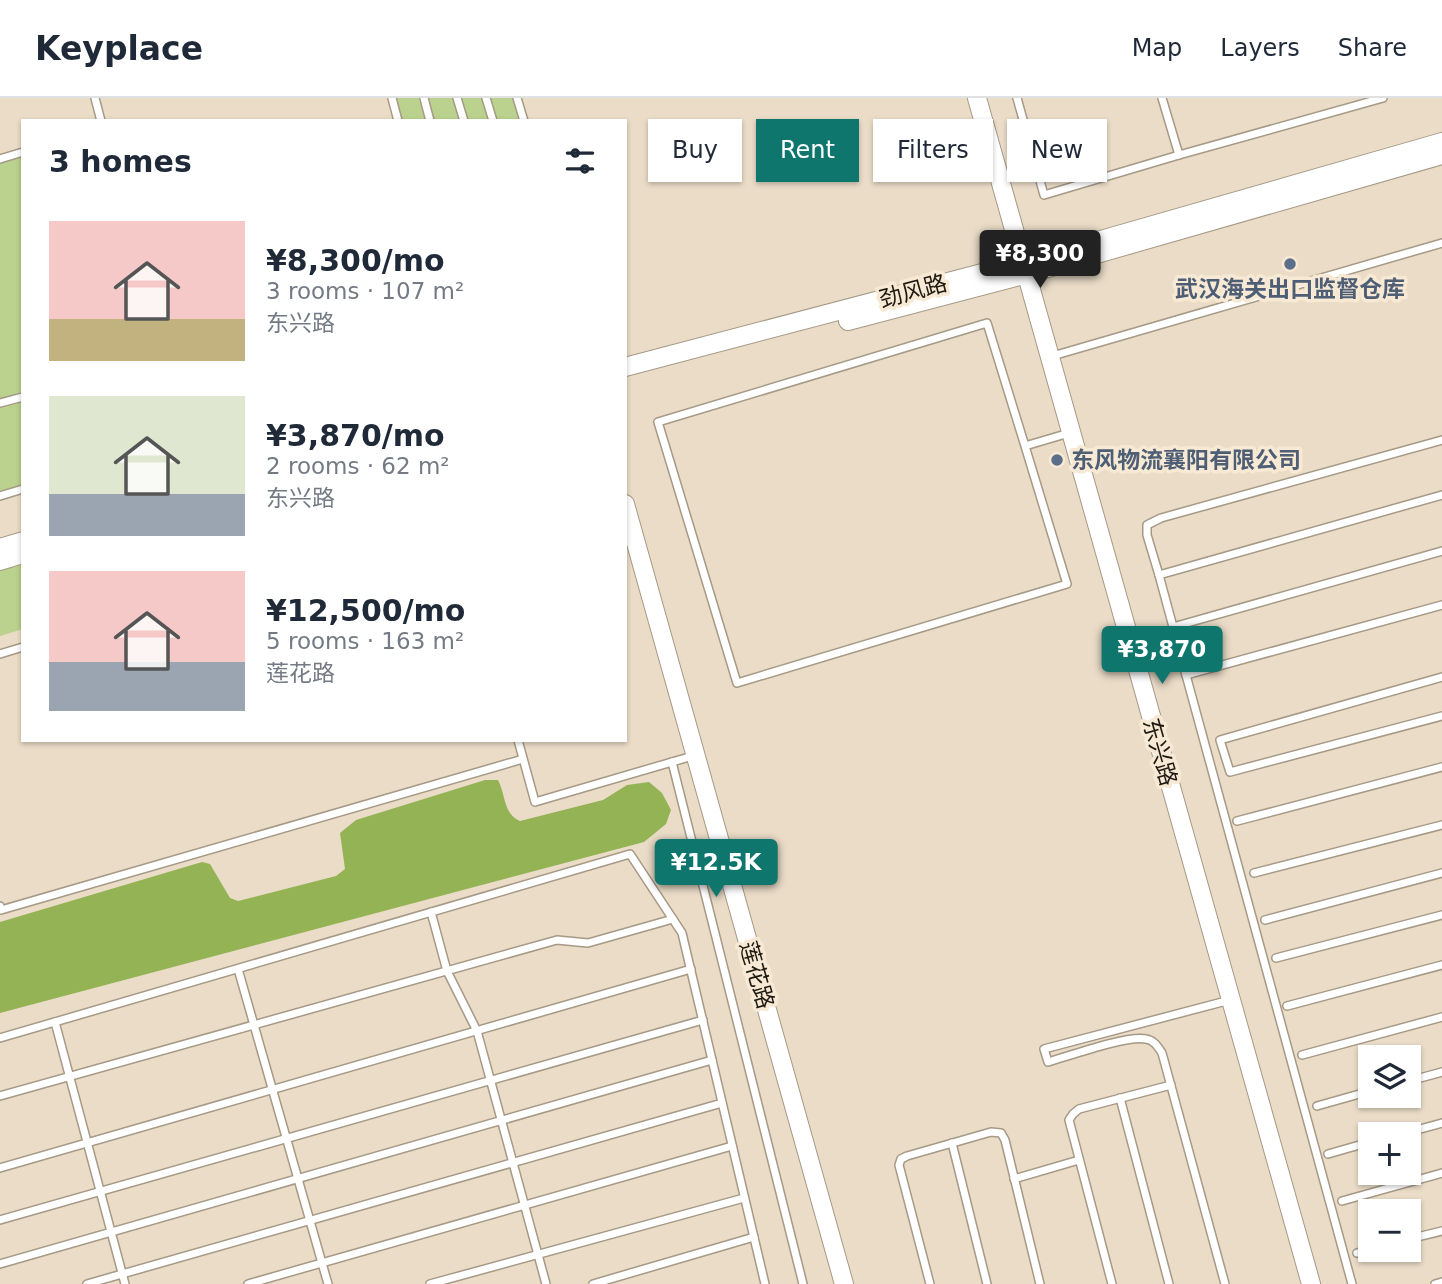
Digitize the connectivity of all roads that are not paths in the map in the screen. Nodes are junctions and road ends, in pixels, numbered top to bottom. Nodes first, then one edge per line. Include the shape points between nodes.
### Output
1 (95, 98) edge
2 (392, 98) edge
3 (457, 98) edge
4 (486, 98) edge
5 (517, 98) edge
6 (977, 98) edge
7 (1017, 98) edge
8 (1162, 98) edge
9 (1383, 98) edge
10 (425, 99) edge
11 (100, 119) edge
12 (397, 119) edge
13 (430, 119) edge
14 (463, 119) edge
15 (492, 119) edge
16 (523, 119) edge
17 (1442, 142) edge
18 (21, 153) edge
19 (1179, 155) junction
20 (1442, 155) edge
21 (0, 159) edge
22 (1442, 243) edge
23 (1025, 268) junction
24 (1049, 357) junction
25 (627, 367) edge
26 (627, 379) edge
27 (21, 398) edge
28 (0, 403) edge
29 (1070, 432) junction
30 (1442, 440) edge
31 (1025, 446) junction
32 (21, 490) edge
33 (1442, 495) edge
34 (0, 496) edge
35 (627, 511) edge
36 (21, 542) edge
37 (0, 548) edge
38 (1442, 551) edge
39 (21, 555) edge
40 (0, 561) edge
41 (1159, 575) junction
42 (1442, 605) edge
43 (1173, 627) junction
44 (21, 648) edge
45 (0, 654) edge
46 (1186, 675) junction
47 (1442, 677) edge
48 (1442, 716) edge
49 (519, 742) edge
50 (696, 755) junction
51 (523, 759) junction
52 (672, 762) junction
53 (1442, 767) edge
54 (1237, 821) dead end
55 (1442, 825) edge
56 (1254, 873) dead end
57 (1442, 873) edge
58 (0, 909) edge
59 (431, 912) junction
60 (1442, 915) edge
61 (673, 919) junction
62 (1265, 920) dead end
63 (1276, 958) dead end
64 (1442, 965) edge
65 (237, 969) junction
66 (691, 970) junction
67 (447, 971) junction
68 (1231, 1000) junction
69 (1287, 1006) dead end
70 (1442, 1017) edge
71 (703, 1020) junction
72 (55, 1022) junction
73 (254, 1025) junction
74 (477, 1031) junction
75 (0, 1038) edge
76 (1302, 1055) dead end
77 (712, 1060) junction
78 (1442, 1072) edge
79 (70, 1077) junction
80 (1421, 1078) edge
81 (490, 1080) junction
82 (1171, 1085) junction
83 (272, 1090) junction
84 (1358, 1094) edge
85 (0, 1096) edge
86 (1120, 1098) junction
87 (722, 1103) junction
88 (1317, 1106) dead end
89 (501, 1121) junction
90 (1442, 1123) edge
91 (1421, 1129) edge
92 (286, 1139) junction
93 (88, 1143) junction
94 (952, 1143) junction
95 (1358, 1145) edge
96 (732, 1146) junction
97 (1328, 1154) dead end
98 (1079, 1160) junction
99 (513, 1163) junction
100 (0, 1168) edge
101 (1442, 1173) edge
102 (297, 1179) junction
103 (1014, 1179) junction
104 (100, 1191) junction
105 (744, 1198) junction
106 (1342, 1201) dead end
107 (524, 1206) junction
108 (0, 1220) edge
109 (309, 1221) junction
110 (1442, 1231) edge
111 (111, 1232) junction
112 (1421, 1236) edge
113 (754, 1237) junction
114 (538, 1254) junction
115 (322, 1263) junction
116 (0, 1264) edge
117 (123, 1274) junction
118 (1442, 1282) edge
119 (87, 1284) edge
120 (125, 1284) edge
121 (248, 1284) edge
122 (328, 1284) edge
123 (430, 1284) edge
124 (546, 1284) edge
125 (593, 1284) edge
126 (764, 1284) edge
127 (803, 1284) edge
128 (844, 1284) edge
129 (930, 1284) edge
130 (987, 1284) edge
131 (1040, 1284) edge
132 (1112, 1284) edge
133 (1169, 1284) edge
134 (1225, 1284) edge
135 (1311, 1284) edge
136 (1352, 1284) edge
137 (1435, 1284) edge

1 - 11 lane
2 - 12 lane
3 - 14 lane
4 - 15 lane
5 - 16 lane
6 - 23 street, 东兴路
7 - 19 lane via 1044,195
8 - 19 lane
9 - 19 lane
10 - 13 lane
17 - 23 street, 劲风路
18 - 21 lane
20 - 23 street, 劲风路
22 - 24 lane
23 - 24 street, 东兴路
23 - 25 street, 劲风路
23 - 26 street, 劲风路
24 - 29 street, 东兴路
27 - 28 lane
29 - 31 lane
29 - 68 street, 东兴路
30 - 41 lane via 1147,525
31 - 31 lane via 988,323 658,422 737,683 1067,584
32 - 34 lane
33 - 41 lane
35 - 50 street, 莲花路
36 - 37 street
38 - 43 lane
39 - 40 street
41 - 43 lane
42 - 46 lane
43 - 46 lane
44 - 45 lane
46 - 136 lane
47 - 48 lane via 1220,740 1230,772
49 - 51 lane
50 - 52 lane
50 - 128 street, 莲花路
51 - 52 lane via 536,802
51 - 58 lane
52 - 127 lane
53 - 54 lane
55 - 56 lane
57 - 62 lane
59 - 61 lane via 630,854
59 - 65 lane
59 - 67 lane
60 - 63 lane
61 - 66 lane via 682,933
61 - 67 lane via 588,943 557,940
64 - 69 lane
65 - 72 lane
65 - 73 lane
66 - 71 lane
66 - 74 lane
67 - 73 lane
67 - 74 lane
68 - 82 lane via 1044,1049 1048,1062 1145,1038 1162,1053
68 - 135 street, 东兴路
70 - 76 lane
71 - 77 lane
71 - 81 lane
72 - 75 lane
72 - 79 lane
73 - 79 lane
73 - 83 lane
74 - 81 lane
74 - 83 lane
77 - 87 lane
77 - 89 lane
78 - 80 lane
79 - 85 lane
79 - 93 lane
81 - 89 lane
81 - 92 lane
82 - 86 lane
82 - 134 lane
83 - 92 lane
83 - 93 lane
84 - 88 lane
86 - 98 lane via 1079,1109 1069,1120
86 - 133 lane
87 - 96 lane
87 - 99 lane
89 - 99 lane
89 - 102 lane
90 - 91 lane
92 - 102 lane
92 - 104 lane
93 - 100 lane
93 - 104 lane
94 - 103 lane via 1001,1133
94 - 129 lane via 906,1156 899,1165
94 - 130 lane
95 - 97 lane
96 - 105 lane
96 - 107 lane
98 - 103 lane
98 - 132 lane
99 - 107 lane
99 - 109 lane
101 - 106 lane
102 - 109 lane
102 - 111 lane
103 - 131 lane
104 - 108 lane
104 - 111 lane
105 - 113 lane
105 - 114 lane
107 - 114 lane
107 - 115 lane
109 - 115 lane
109 - 117 lane
110 - 112 lane
111 - 116 lane
111 - 117 lane
113 - 125 lane
113 - 126 lane
114 - 123 lane
114 - 124 lane
115 - 121 lane
115 - 122 lane
117 - 119 lane
117 - 120 lane
118 - 137 lane

